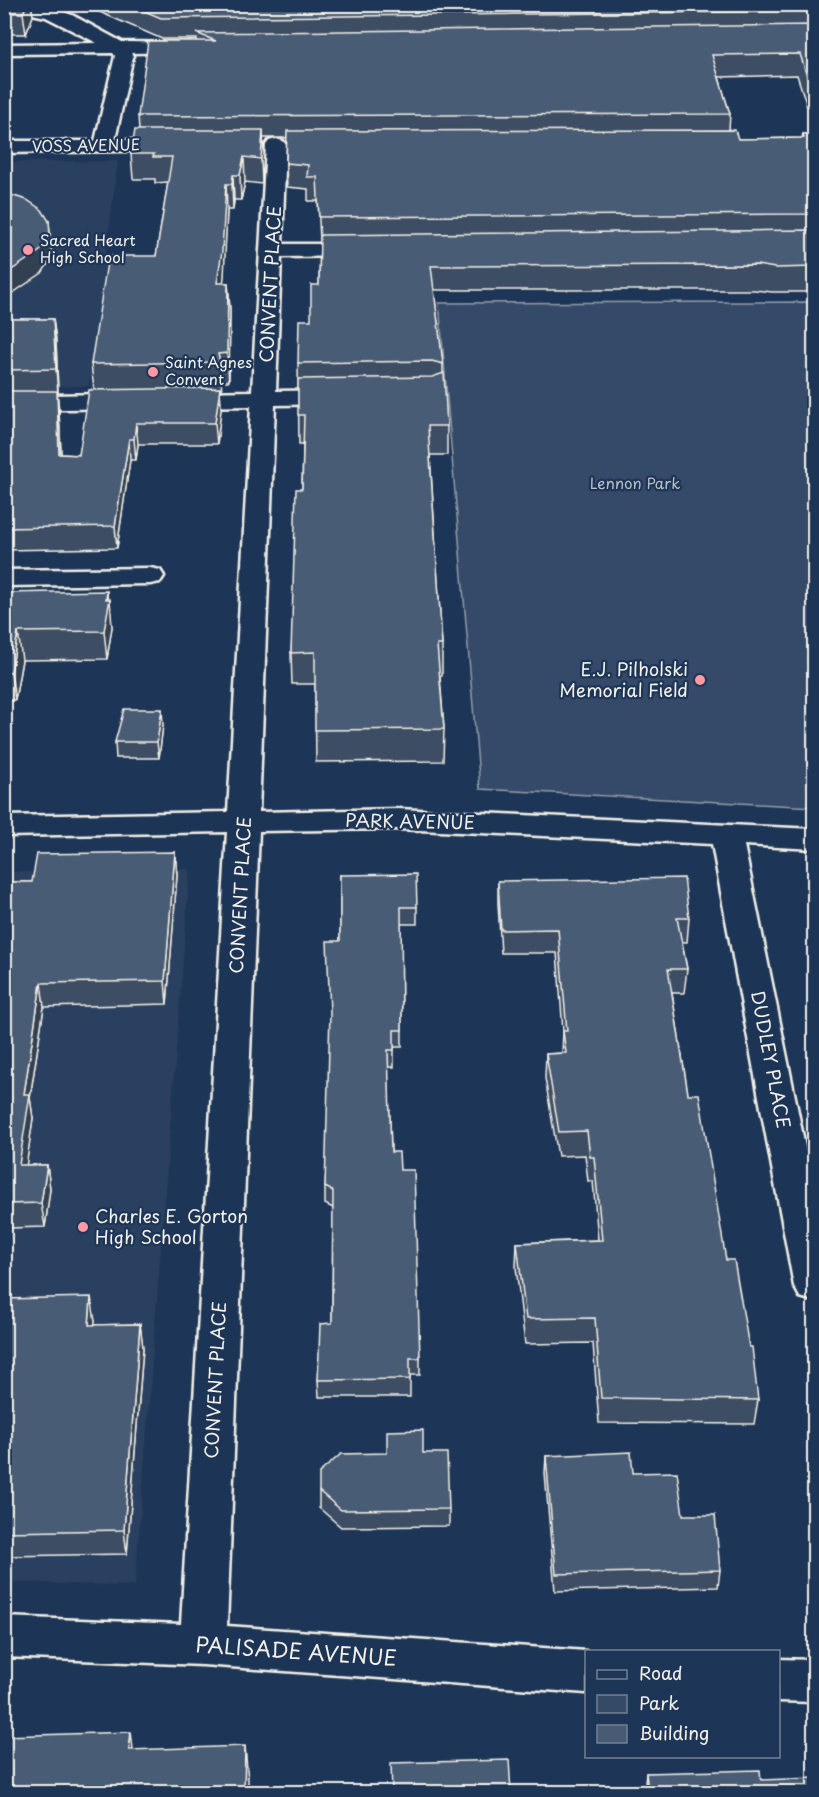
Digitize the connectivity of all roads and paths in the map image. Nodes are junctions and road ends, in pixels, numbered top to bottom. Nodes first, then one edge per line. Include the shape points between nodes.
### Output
1 (9, 4) edge
2 (215, 47) edge
3 (119, 48) junction
4 (4, 49) edge
5 (276, 145) edge
6 (104, 146) junction
7 (196, 146) edge
8 (4, 147) edge
9 (273, 250) junction
10 (390, 250) edge
11 (360, 397) edge
12 (265, 399) junction
13 (4, 403) edge
14 (150, 576) dead end
15 (4, 578) edge
16 (244, 821) junction
17 (4, 826) edge
18 (726, 834) junction
19 (814, 838) edge
20 (814, 1286) edge
21 (4, 1637) edge
22 (203, 1645) junction
23 (585, 1672) edge
24 (780, 1680) edge
25 (814, 1681) edge

1 - 3 street via 33,6 51,13
2 - 3 street
3 - 4 street
3 - 6 street via 124,56
5 - 9 street, CONVENT PLACE
6 - 7 street, VOSS AVENUE
6 - 8 street, VOSS AVENUE
9 - 10 street
9 - 12 street, CONVENT PLACE
11 - 12 street
12 - 13 street
12 - 16 street, CONVENT PLACE
14 - 15 street
16 - 17 street, PARK AVENUE
16 - 18 street, PARK AVENUE via 398,819
16 - 22 street, CONVENT PLACE
18 - 19 street, PARK AVENUE
18 - 20 street, DUDLEY PLACE
21 - 22 street, PALISADE AVENUE
22 - 23 street, PALISADE AVENUE
24 - 25 street

